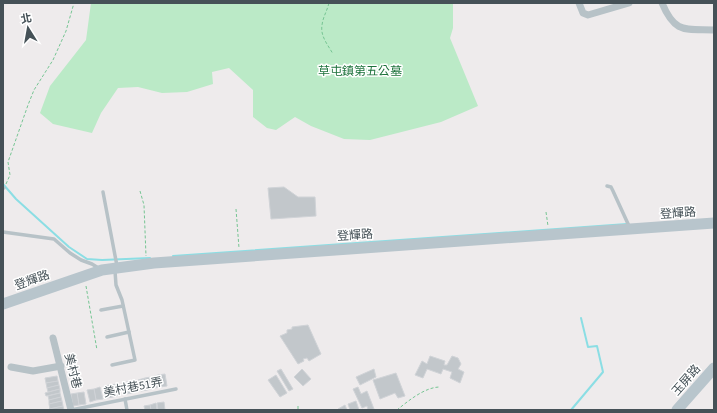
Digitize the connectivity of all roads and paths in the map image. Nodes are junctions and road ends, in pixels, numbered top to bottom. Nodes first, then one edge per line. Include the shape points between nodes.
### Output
1 (74, 3) edge
2 (328, 3) edge
3 (579, 3) edge
4 (662, 3) edge
5 (624, 4) edge
6 (714, 30) edge
7 (333, 54) dead end
8 (607, 186) dead end
9 (3, 188) edge
10 (140, 191) dead end
11 (103, 192) dead end
12 (236, 209) dead end
13 (546, 212) dead end
14 (714, 224) edge
15 (630, 229) junction
16 (3, 232) edge
17 (549, 235) junction
18 (240, 257) junction
19 (147, 264) junction
20 (116, 268) junction
21 (102, 270) junction
22 (82, 276) junction
23 (3, 304) edge
24 (123, 306) junction
25 (102, 310) dead end
26 (129, 332) junction
27 (107, 337) dead end
28 (53, 338) dead end
29 (97, 350) dead end
30 (112, 365) dead end
31 (61, 366) junction
32 (10, 367) dead end
33 (714, 368) edge
34 (440, 387) dead end
35 (176, 389) dead end
36 (125, 399) junction
37 (298, 406) dead end
38 (71, 410) edge
39 (127, 410) edge
40 (298, 410) edge
41 (397, 410) edge
42 (677, 410) edge

1 - 9 path via 66,31 53,60 34,90 28,105 8,162 10,175
2 - 7 path via 322,35
3 - 5 street via 583,13 588,15
4 - 6 street via 675,25 683,29
8 - 15 lane via 614,191
10 - 19 path via 144,205
11 - 20 lane
12 - 18 path
13 - 17 path
14 - 15 street, 登輝路
15 - 17 street, 登輝路
16 - 21 lane via 54,240 70,254
17 - 18 street, 登輝路
18 - 19 street, 登輝路
19 - 20 street, 登輝路
20 - 21 street, 登輝路
20 - 24 lane via 116,285
21 - 22 street, 登輝路
22 - 23 street, 登輝路
22 - 29 path
24 - 25 lane
24 - 26 lane
26 - 27 lane
26 - 30 lane via 135,360
28 - 31 street, 美村巷
31 - 32 street via 33,371
31 - 38 street, 美村巷
33 - 42 street, 玉屏路
34 - 41 path via 432,387
35 - 36 lane, 美村巷51弄
36 - 38 lane, 美村巷51弄
36 - 39 lane
37 - 40 path

